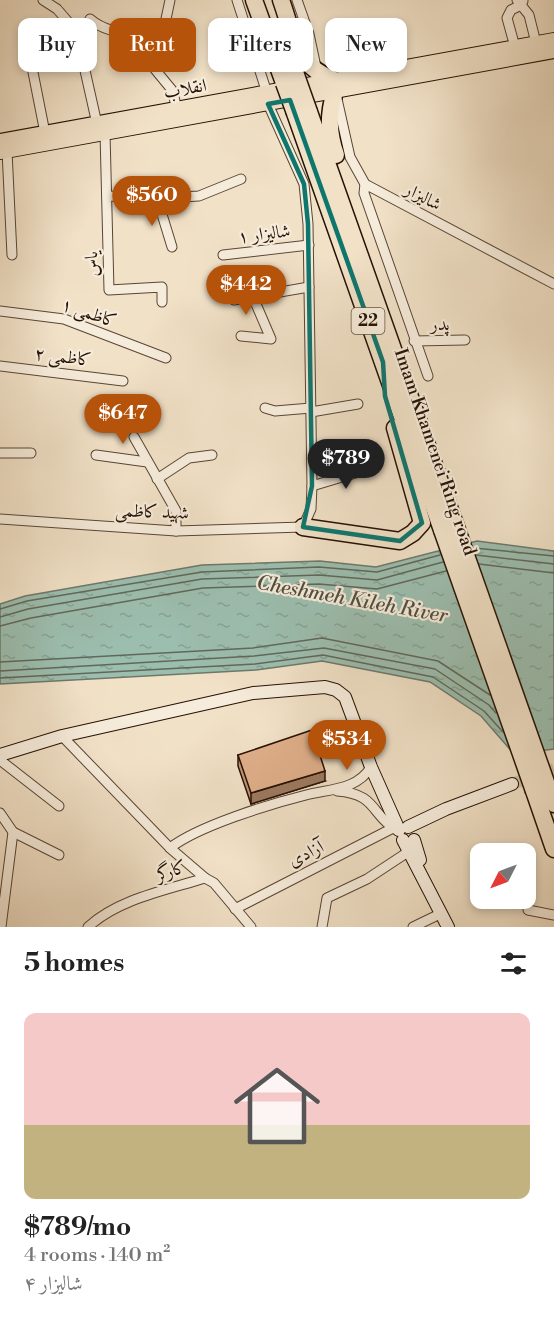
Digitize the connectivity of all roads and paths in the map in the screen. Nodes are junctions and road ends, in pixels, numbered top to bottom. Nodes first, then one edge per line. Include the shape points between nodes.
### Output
1 (43, 0) edge
2 (170, 0) edge
3 (237, 0) edge
4 (254, 0) edge
5 (270, 0) edge
6 (281, 0) edge
7 (297, 0) edge
8 (521, 2) edge
9 (166, 18) edge
10 (554, 40) edge
11 (536, 43) junction
12 (515, 47) junction
13 (554, 51) edge
14 (33, 72) edge
15 (157, 72) edge
16 (317, 74) junction
17 (291, 80) junction
18 (334, 86) junction
19 (268, 98) junction
20 (177, 109) junction
21 (302, 112) junction
22 (101, 128) junction
23 (45, 133) junction
24 (2, 148) edge
25 (241, 178) dead end
26 (365, 184) junction
27 (107, 195) junction
28 (157, 198) junction
29 (309, 245) junction
30 (172, 247) dead end
31 (12, 255) dead end
32 (223, 255) dead end
33 (554, 284) edge
34 (309, 287) junction
35 (253, 297) junction
36 (234, 300) dead end
37 (162, 302) dead end
38 (0, 311) edge
39 (241, 336) dead end
40 (465, 340) dead end
41 (414, 341) junction
42 (166, 358) dead end
43 (383, 362) junction
44 (0, 366) edge
45 (428, 376) dead end
46 (123, 381) dead end
47 (358, 404) dead end
48 (265, 408) dead end
49 (311, 410) junction
50 (419, 423) junction
51 (134, 437) dead end
52 (0, 453) edge
53 (31, 453) dead end
54 (96, 455) dead end
55 (212, 455) dead end
56 (147, 462) junction
57 (372, 468) dead end
58 (157, 479) junction
59 (312, 486) junction
60 (0, 519) edge
61 (303, 527) junction
62 (449, 528) junction
63 (176, 531) junction
64 (62, 736) junction
65 (362, 740) junction
66 (0, 755) edge
67 (0, 760) edge
68 (371, 767) junction
69 (512, 784) tunnel mouth
70 (541, 788) junction
71 (335, 790) junction
72 (554, 804) edge
73 (59, 806) dead end
74 (0, 813) edge
75 (14, 832) junction
76 (405, 834) junction
77 (170, 848) junction
78 (554, 849) edge
79 (59, 855) dead end
80 (205, 878) junction
81 (235, 909) junction
82 (528, 910) dead end
83 (442, 913) junction
84 (554, 915) edge
85 (2, 927) edge
86 (88, 927) edge
87 (251, 927) edge
88 (322, 927) edge
89 (412, 927) edge
90 (448, 927) edge

1 - 22 street, یاس via 57,9 83,39 84,66
2 - 9 street
3 - 19 street
4 - 17 highway, Imam Khamenei Ring road / 22
5 - 17 highway, Imam Khamenei Ring road / 22
6 - 16 highway via 298,47
7 - 16 street
8 - 11 street via 529,15
8 - 12 street via 507,18
10 - 11 main road, انقلاب
11 - 12 main road, انقلاب
12 - 18 main road, انقلاب
13 - 18 main road, انقلاب
14 - 23 street
15 - 20 street via 172,90
16 - 18 highway
17 - 21 highway, Imam Khamenei Ring road / 22, bridge
18 - 19 main road, انقلاب
18 - 26 street via 350,157
18 - 50 highway via 328,115 329,136 388,308
19 - 20 main road, انقلاب
19 - 22 main road, انقلاب
19 - 29 street via 304,184
20 - 22 main road, انقلاب
21 - 43 highway, Imam Khamenei Ring road / 22
21 - 50 highway, Imam Khamenei Ring road / 22
22 - 23 main road, انقلاب
22 - 24 main road, انقلاب
22 - 27 street, یاس
23 - 24 main road, انقلاب
24 - 31 street
25 - 28 street via 199,196
26 - 33 street, شالیزار
26 - 41 street via 364,193
27 - 28 street
27 - 37 street, یاس via 109,290 162,287
28 - 30 street
29 - 32 street, شالیزار ۱
29 - 34 street
34 - 35 street
34 - 49 street
35 - 36 street
35 - 39 street via 271,339
38 - 42 street, کاظمی ۱ via 64,319
40 - 41 street, پدر
41 - 45 street
43 - 61 highway via 385,396 422,523 400,541
43 - 62 highway, Imam Khamenei Ring road / 22
44 - 46 street, کاظمی ۲
47 - 49 street
48 - 49 street
49 - 59 street
50 - 62 highway, Imam Khamenei Ring road / 22
51 - 56 street
52 - 53 street
54 - 56 street
55 - 58 street via 189,458
56 - 58 street
57 - 59 street
58 - 63 street via 176,511
59 - 61 street via 311,509
60 - 63 street, شهید کاظمی
61 - 63 street, شهید کاظمی
62 - 70 highway, Imam Khamenei Ring road / 22, bridge
64 - 65 street via 254,693 325,687 345,697
64 - 66 street
64 - 77 street
65 - 68 street
65 - 76 street
67 - 73 street
68 - 71 street via 365,777
68 - 76 street
69 - 76 street via 446,809
70 - 72 highway, Imam Khamenei Ring road / 22
70 - 78 highway, Imam Khamenei Ring road / 22
71 - 76 street via 363,796
71 - 77 street via 307,795 187,835
74 - 75 street
75 - 79 street
75 - 85 street
76 - 81 street, آزادی
76 - 83 street
76 - 88 street via 367,879 327,898
77 - 80 street
80 - 81 street, کارگر
80 - 86 street, کارگر via 138,899
81 - 87 street, کارگر
82 - 84 street
83 - 89 street
83 - 90 street

